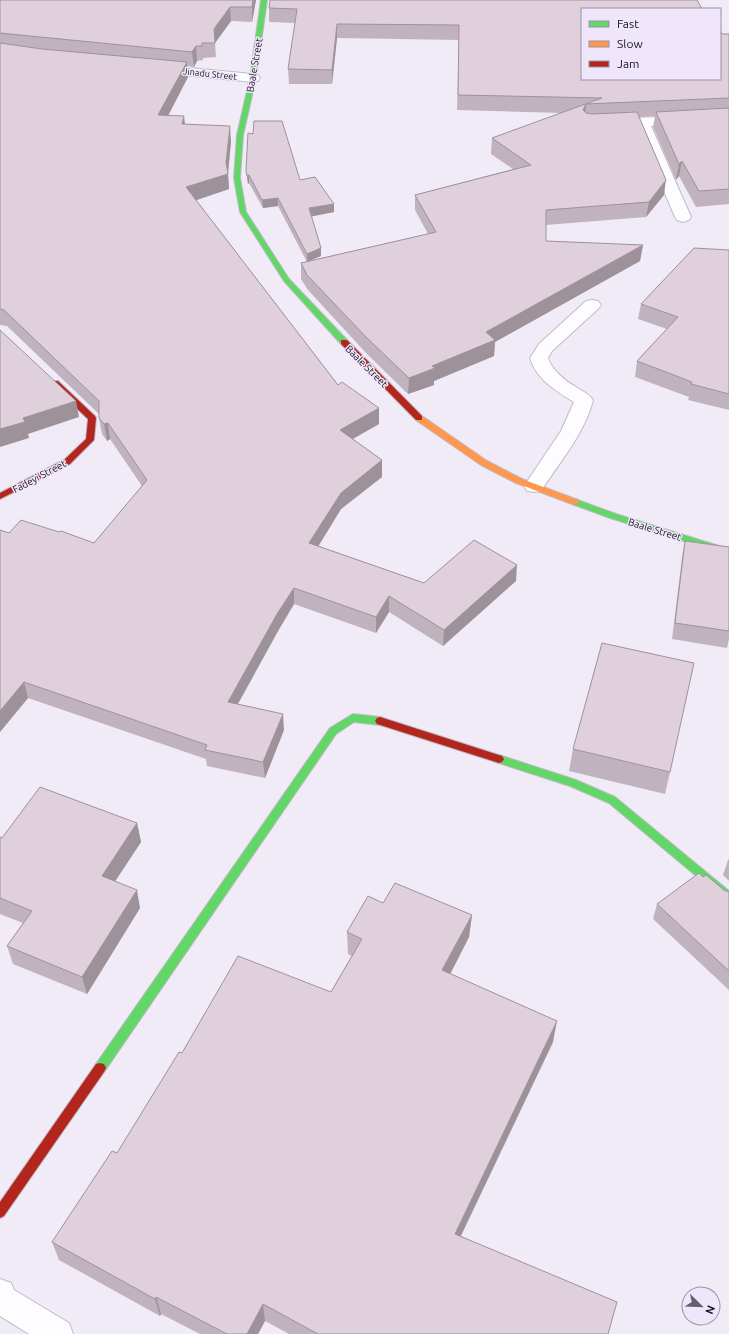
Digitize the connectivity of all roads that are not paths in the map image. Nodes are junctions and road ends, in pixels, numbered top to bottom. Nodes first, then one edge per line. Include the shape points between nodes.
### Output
1 (264, 0) edge
2 (145, 68) edge
3 (253, 78) junction
4 (729, 118) edge
5 (642, 122) junction
6 (598, 124) edge
7 (683, 217) dead end
8 (592, 305) dead end
9 (46, 374) edge
10 (534, 486) junction
11 (0, 496) edge
12 (729, 552) edge
13 (729, 897) edge
14 (0, 1212) edge
15 (0, 1294) edge
16 (58, 1334) edge

1 - 3 street, Baale Street
2 - 3 street, Jinadu Street
3 - 10 street, Baale Street via 240,135 237,178 243,212 286,280 360,360 419,418 484,463
4 - 5 street
5 - 6 street
5 - 7 street
8 - 10 street via 546,348 539,358 542,368 564,388 584,400 584,406
9 - 11 street, Fadeyi Street via 92,418 90,440 67,462
10 - 12 street, Baale Street via 613,516
13 - 14 street via 612,800 573,783 392,724 353,718 333,731
15 - 16 street via 3,1301

